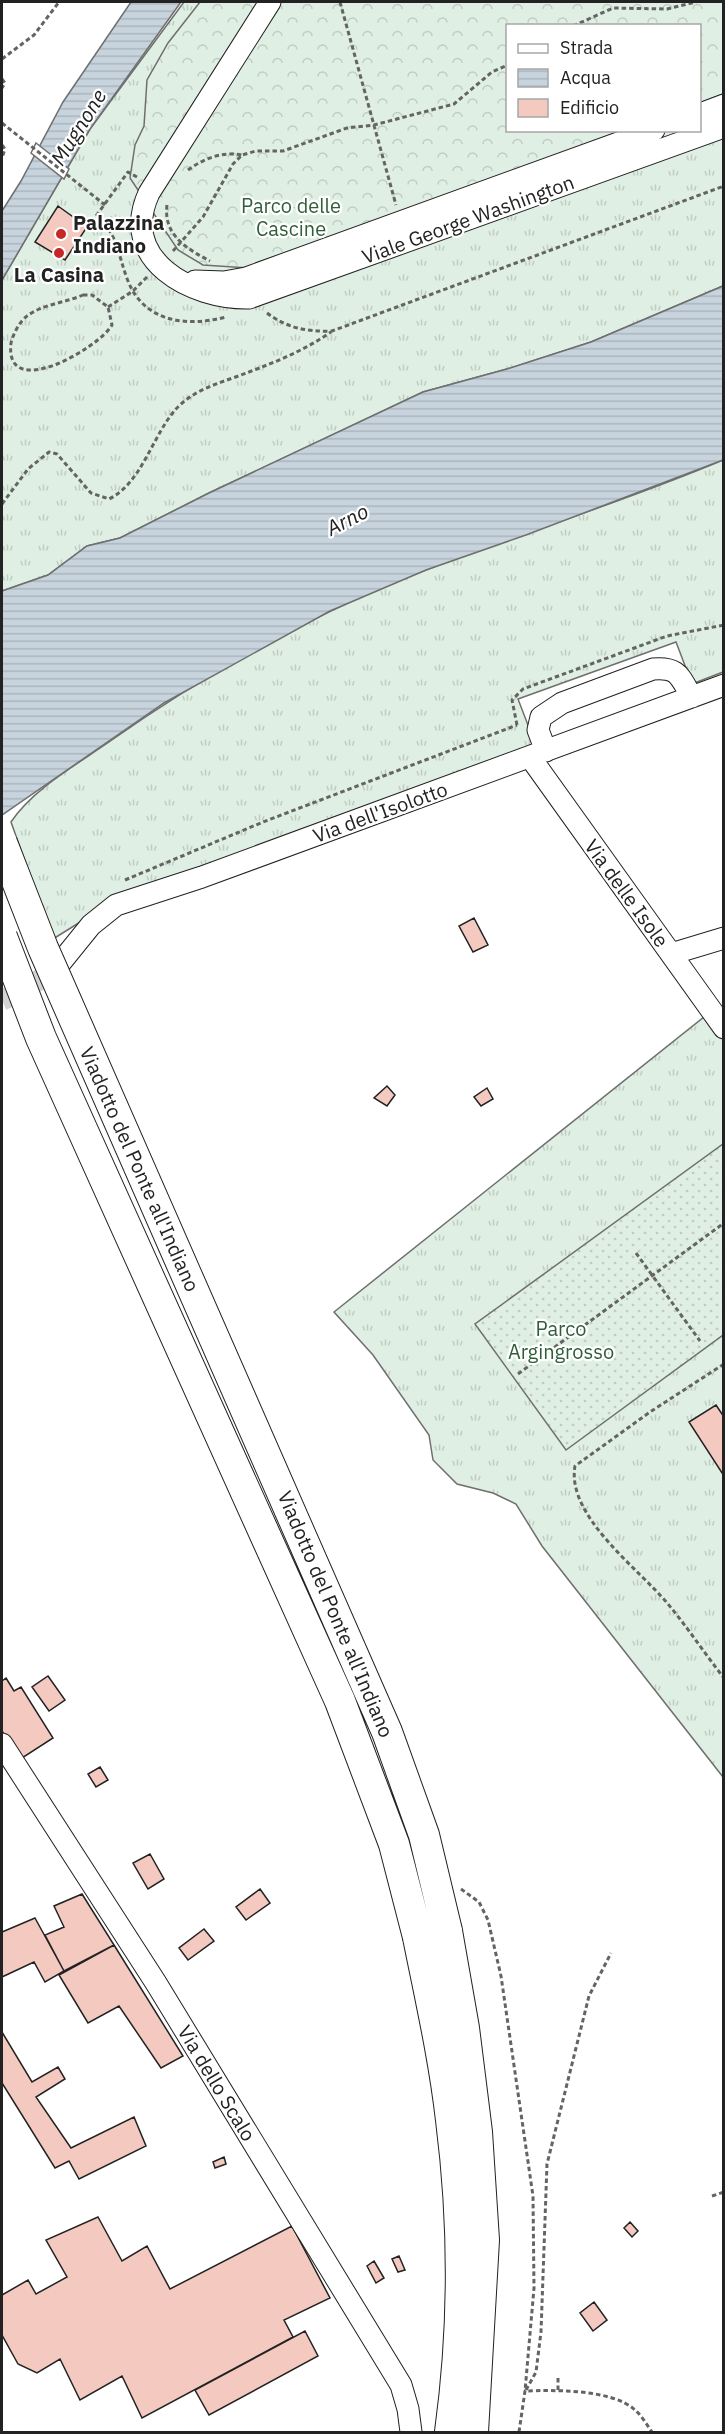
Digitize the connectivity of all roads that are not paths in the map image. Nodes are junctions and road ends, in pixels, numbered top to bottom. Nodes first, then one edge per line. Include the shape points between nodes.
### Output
1 (270, 2) edge
2 (723, 105) edge
3 (701, 113) edge
4 (723, 127) edge
5 (648, 132) edge
6 (208, 288) junction
7 (723, 685) edge
8 (692, 697) junction
9 (538, 754) junction
10 (2, 843) edge
11 (2, 938) edge
12 (723, 938) edge
13 (671, 954) junction
14 (57, 967) tunnel mouth
15 (723, 1028) edge
16 (2, 1744) edge
17 (411, 2433) edge
18 (450, 2433) edge
19 (473, 2433) edge

1 - 6 street via 142,209 141,230 148,252 176,278
2 - 3 street
4 - 6 street, Viale George Washington via 249,298
5 - 6 street
7 - 8 street, Via dell'Isolotto
8 - 9 street, Via dell'Isolotto
8 - 9 street via 677,672 653,669 562,703 541,717
9 - 13 street, Via delle Isole
9 - 14 street, Via dell'Isolotto via 116,905 91,925
10 - 19 highway, Viadotto del Ponte all'Indiano, bridge via 48,958 387,1732 424,1835 447,1930 477,2132 484,2240
11 - 18 highway, Viadotto del Ponte all'Indiano, bridge via 41,1038 340,1701 394,1844 439,2038 456,2170 460,2241 458,2338
12 - 13 street
13 - 15 street, Via delle Isole
16 - 17 street, Via dello Scalo via 156,1983 400,2385

